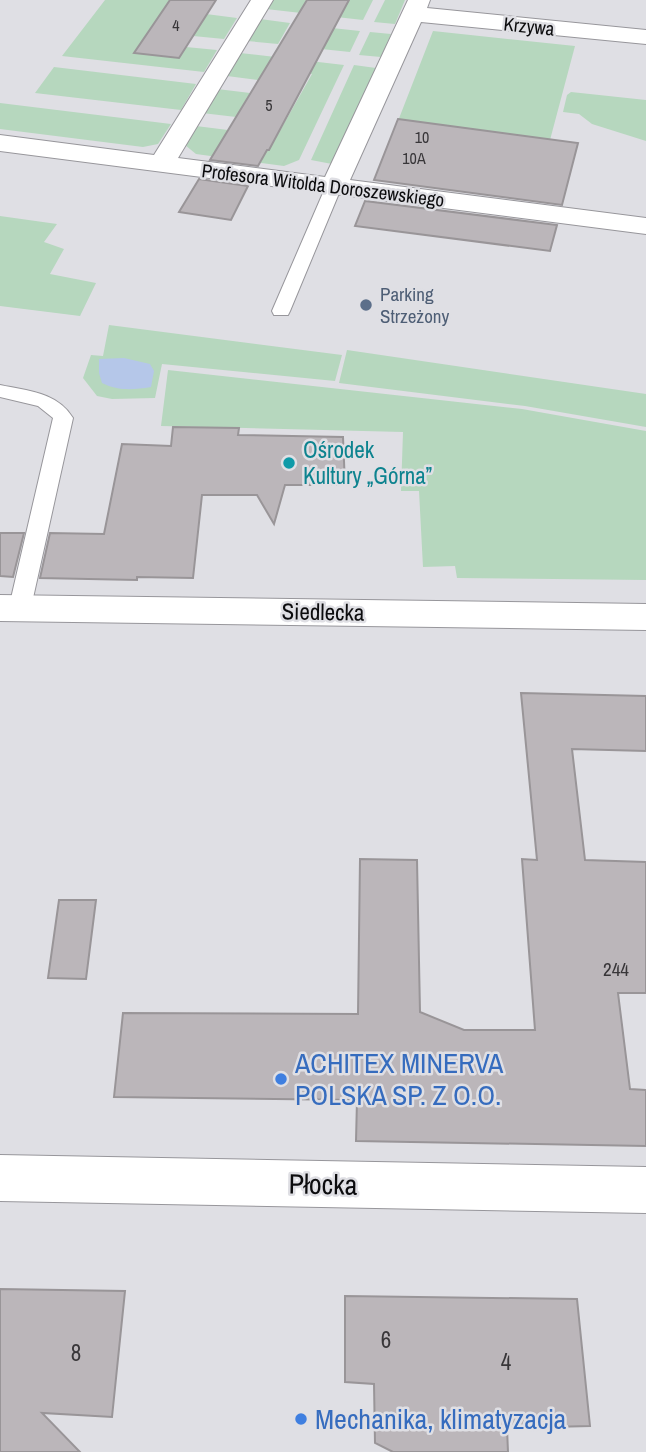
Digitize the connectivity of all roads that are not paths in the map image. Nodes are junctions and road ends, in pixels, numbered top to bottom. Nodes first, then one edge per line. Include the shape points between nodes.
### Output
1 (262, 0) edge
2 (416, 7) edge
3 (646, 37) edge
4 (0, 143) edge
5 (161, 164) junction
6 (334, 186) junction
7 (646, 226) edge
8 (281, 311) dead end
9 (0, 391) edge
10 (10, 608) edge
11 (646, 617) edge
12 (0, 1178) edge
13 (646, 1190) edge

1 - 5 street
2 - 3 street, Krzywa
2 - 6 street, Krzywa
4 - 5 street, Profesora Witolda Doroszewskiego
5 - 6 street, Profesora Witolda Doroszewskiego
6 - 7 street, Profesora Witolda Doroszewskiego
6 - 8 lane
9 - 10 lane via 52,404 63,418
10 - 11 street, Siedlecka
12 - 13 street, Płocka

